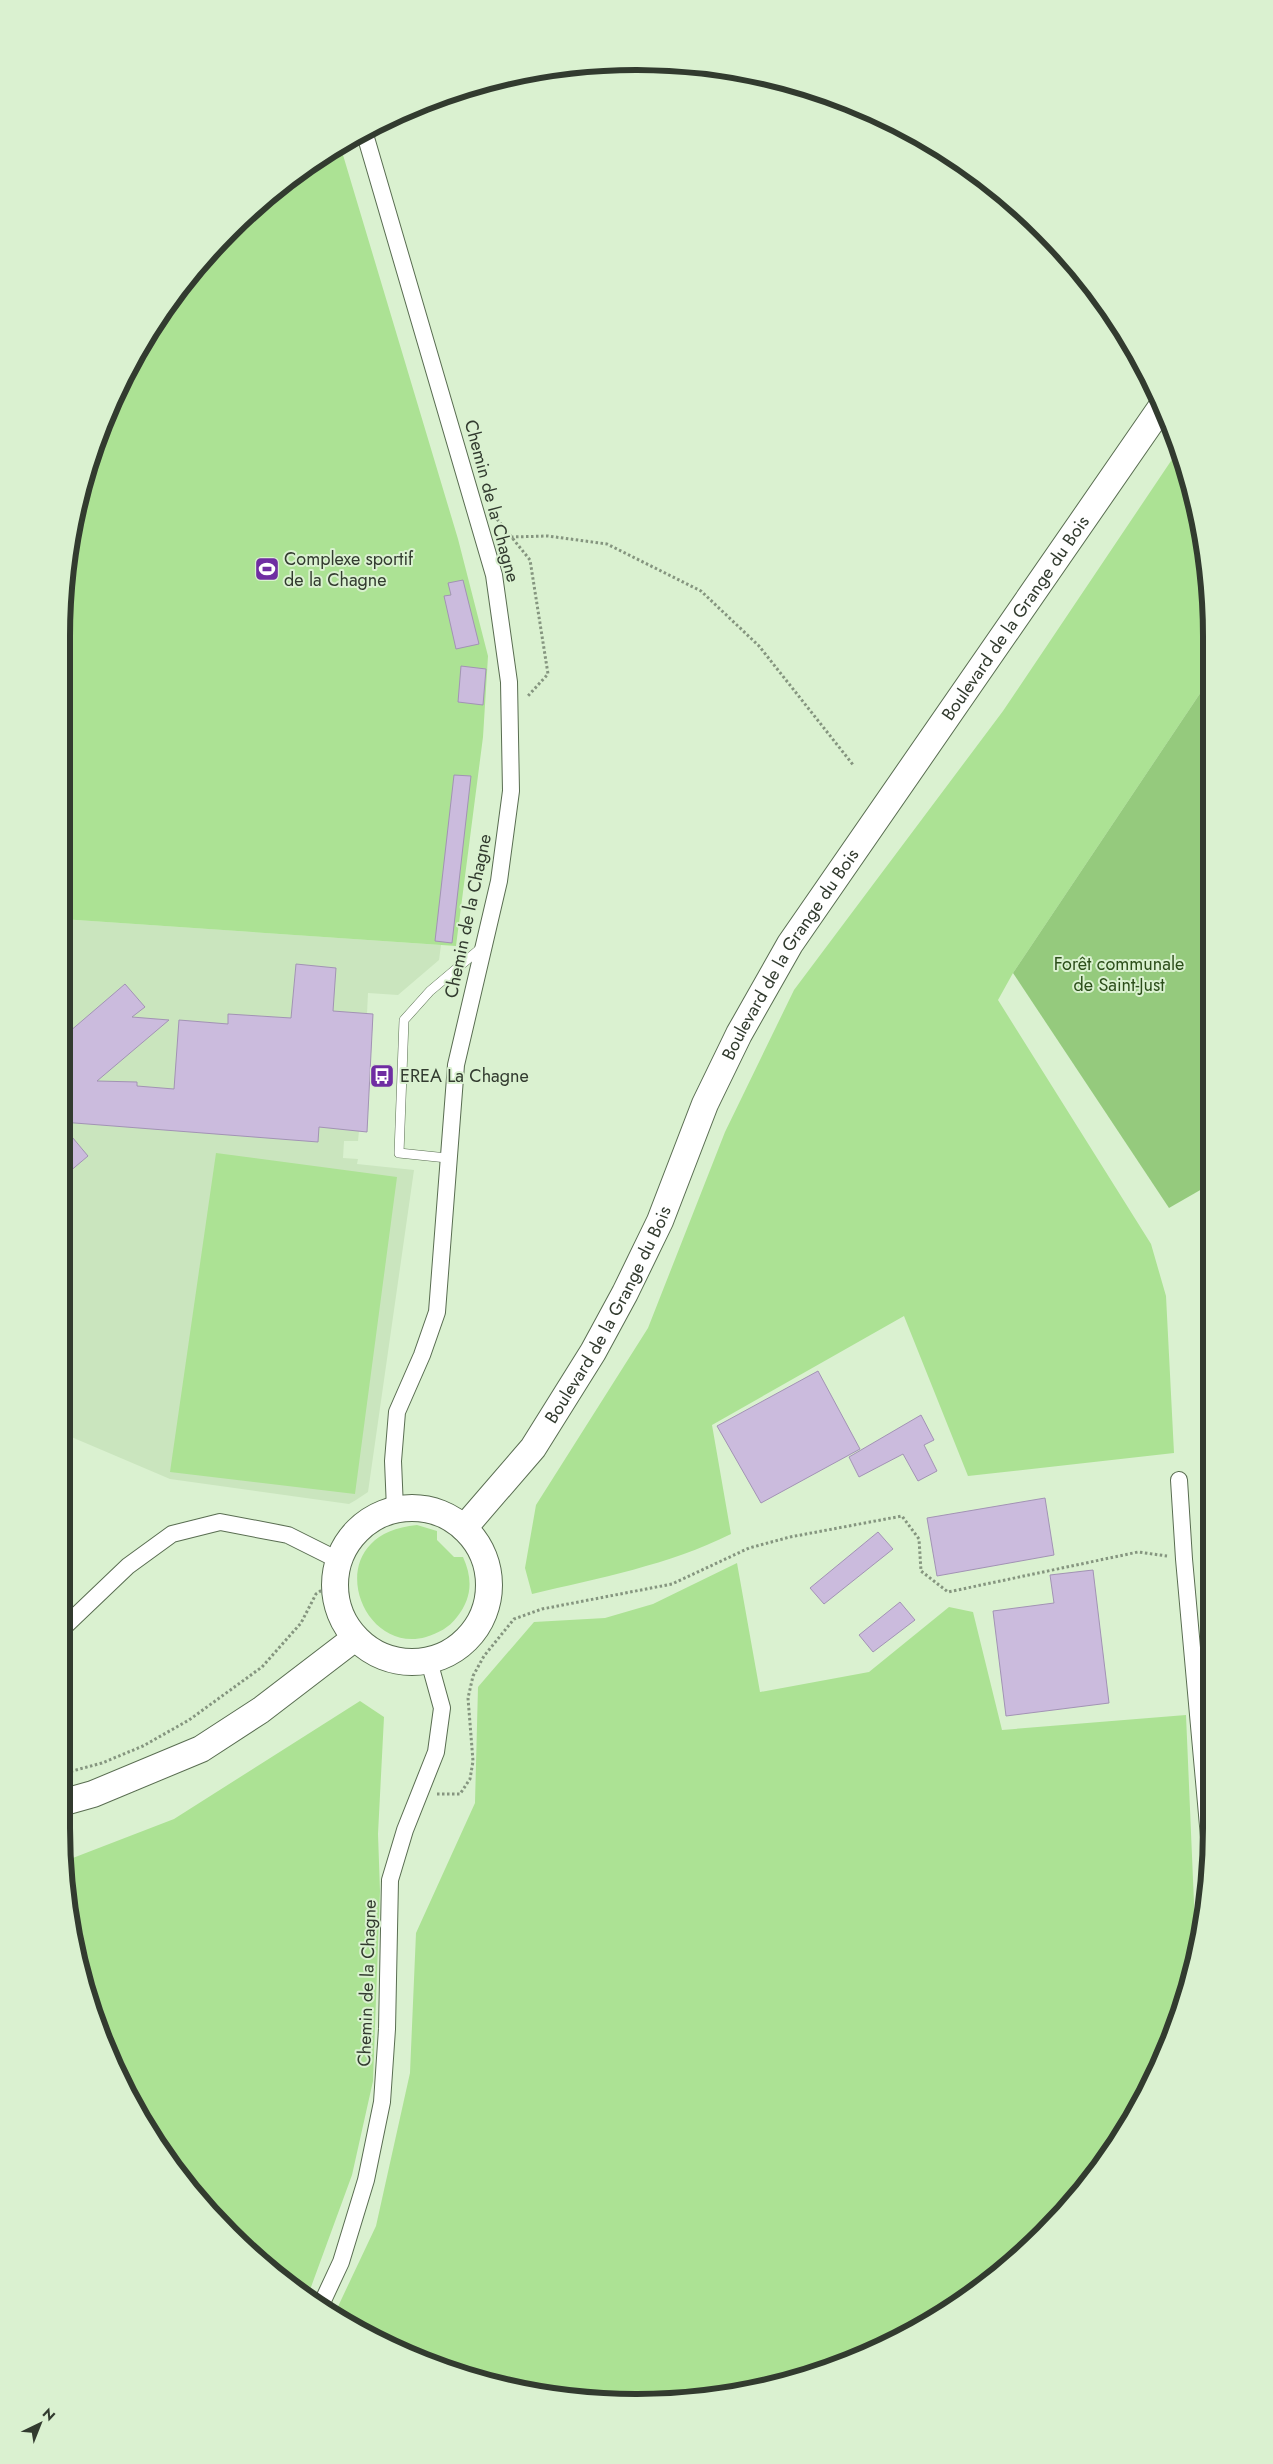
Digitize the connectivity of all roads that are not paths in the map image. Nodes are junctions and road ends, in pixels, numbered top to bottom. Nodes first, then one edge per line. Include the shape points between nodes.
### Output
1 (366, 139) edge
2 (1157, 413) edge
3 (484, 946) junction
4 (447, 1158) junction
5 (1179, 1480) dead end
6 (395, 1509) junction
7 (464, 1528) junction
8 (336, 1571) junction
9 (70, 1622) edge
10 (355, 1638) junction
11 (429, 1661) junction
12 (1203, 1778) edge
13 (70, 1800) edge
14 (323, 2300) edge

1 - 3 street, Chemin de la Chagne via 494,575 509,682 512,791 499,881
2 - 7 main road, Boulevard de la Grange du Bois via 790,944 739,1034 705,1104 660,1220 593,1352 533,1448
3 - 4 street, Chemin de la Chagne via 456,1065
3 - 4 lane via 430,991 404,1020 400,1153
4 - 6 street, Chemin de la Chagne via 437,1312 398,1412 393,1461
5 - 12 street
6 - 7 main road via 414,1507 432,1510
6 - 8 main road via 370,1519 350,1536
7 - 11 main road via 481,1551 489,1577 484,1614 475,1631 462,1644
8 - 9 street via 288,1535 220,1522 172,1534 128,1566
8 - 10 main road via 336,1604 343,1622
10 - 11 main road via 370,1651 389,1659 409,1663
10 - 13 main road via 261,1710 201,1749 93,1794
11 - 14 street, Chemin de la Chagne via 442,1708 436,1752 405,1830 390,1880 382,2102 366,2180 341,2262

